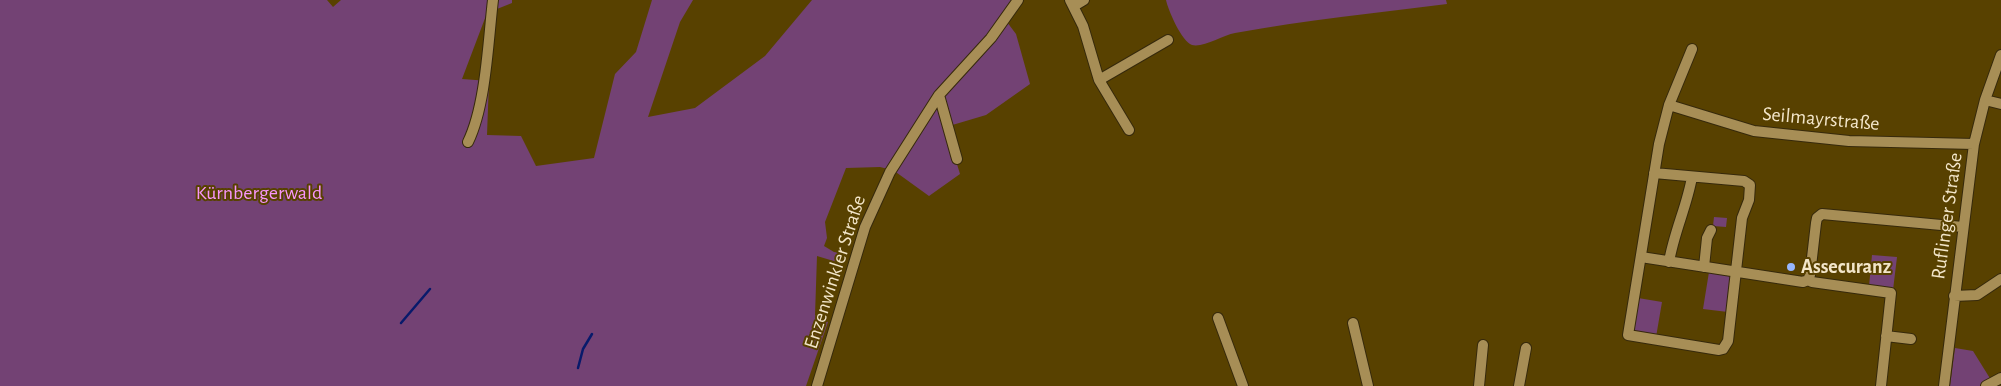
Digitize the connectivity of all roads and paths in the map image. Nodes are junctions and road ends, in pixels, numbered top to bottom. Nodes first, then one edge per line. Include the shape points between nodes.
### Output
1 (493, 0) edge
2 (1018, 0) edge
3 (1084, 0) edge
4 (1072, 3) edge
5 (1168, 40) dead end
6 (1692, 49) dead end
7 (2001, 55) edge
8 (1099, 80) junction
9 (939, 95) junction
10 (1984, 100) junction
11 (2001, 104) edge
12 (1669, 105) junction
13 (1129, 130) dead end
14 (468, 142) dead end
15 (1974, 144) junction
16 (957, 159) dead end
17 (1654, 173) junction
18 (1692, 177) junction
19 (1963, 227) junction
20 (1711, 230) dead end
21 (1641, 257) junction
22 (1669, 262) junction
23 (1704, 267) junction
24 (1736, 272) junction
25 (2001, 279) edge
26 (1808, 280) junction
27 (1954, 296) junction
28 (1218, 318) dead end
29 (1353, 323) dead end
30 (1886, 336) junction
31 (1911, 339) dead end
32 (1483, 345) dead end
33 (1526, 348) dead end
34 (2001, 378) edge
35 (817, 386) edge
36 (1243, 386) edge
37 (1368, 386) edge
38 (1479, 386) edge
39 (1519, 386) edge
40 (1881, 386) edge
41 (1944, 386) edge
42 (1986, 386) edge

1 - 14 street via 476,126
2 - 9 street, Enzenwinkler Straße via 996,32
3 - 4 street
4 - 8 street via 1083,26
5 - 8 street
6 - 12 street
7 - 10 street, Ruflinger Straße
8 - 13 street
9 - 16 street
9 - 35 street, Enzenwinkler Straße via 898,157 878,196 856,251
10 - 11 street
10 - 15 street, Ruflinger Straße
12 - 15 street, Seilmayrstraße via 1754,131 1849,141
12 - 17 street
15 - 19 street, Ruflinger Straße
17 - 18 street
17 - 21 street
18 - 22 street
18 - 24 street via 1744,181 1750,185 1749,200 1742,218
19 - 26 street via 1819,215
19 - 27 street, Ruflinger Straße
20 - 23 street
21 - 22 street
21 - 24 street via 1628,335 1720,350 1728,341
22 - 23 street
23 - 24 street
24 - 26 street via 1803,282
25 - 27 street via 1977,295
26 - 30 street via 1891,293
27 - 41 street, Ruflinger Straße
28 - 36 street
29 - 37 street
30 - 31 street
30 - 40 street
32 - 38 street
33 - 39 street
34 - 42 street

